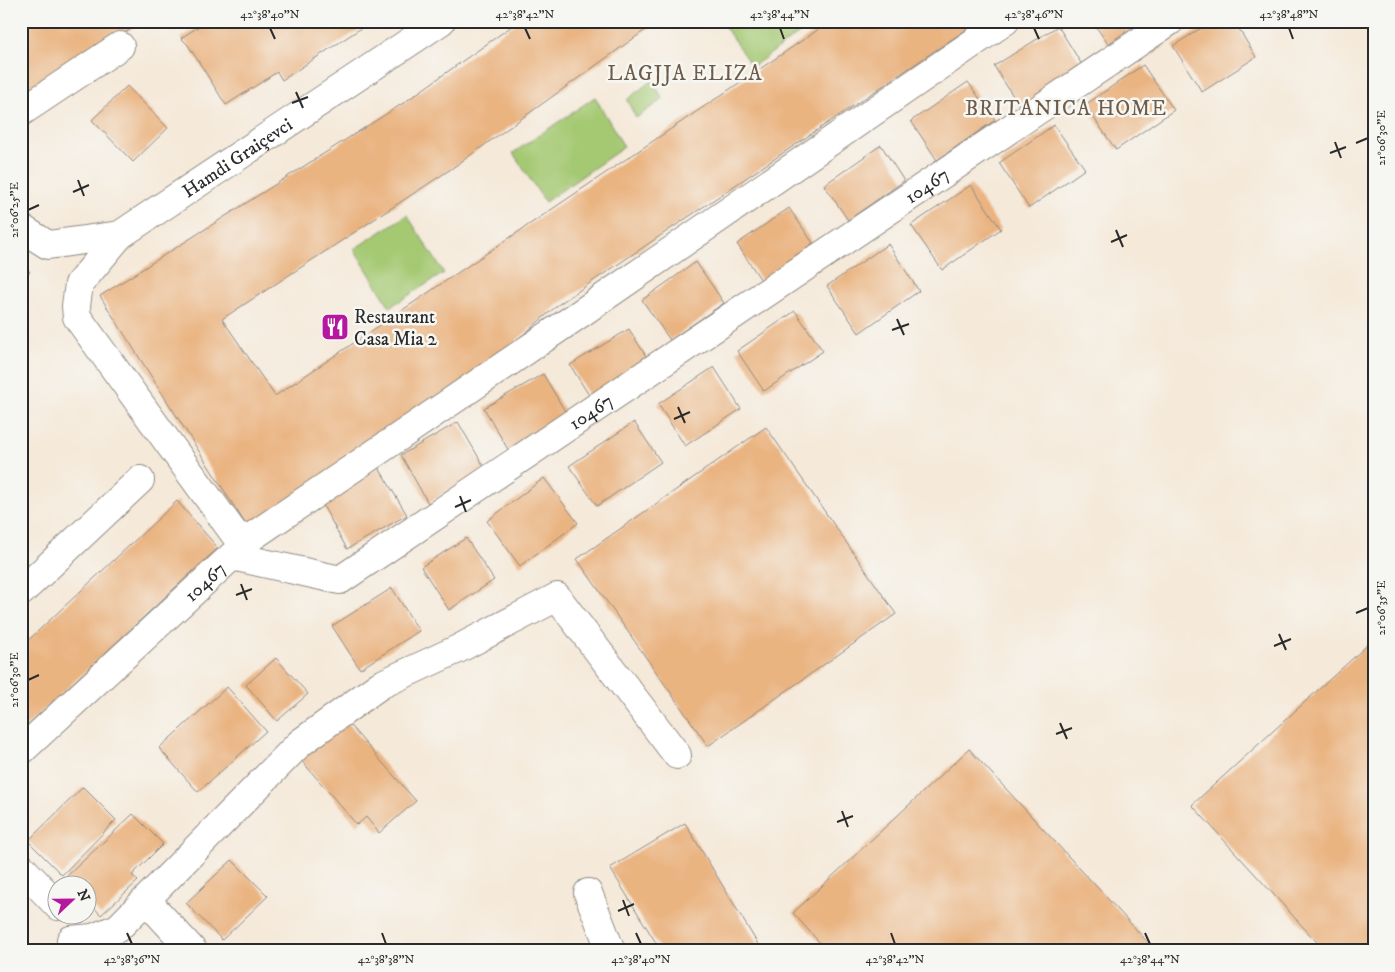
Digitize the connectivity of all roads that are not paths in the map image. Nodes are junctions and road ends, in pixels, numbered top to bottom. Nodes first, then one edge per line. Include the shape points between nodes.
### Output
1 (441, 21) edge
2 (1005, 21) edge
3 (1170, 21) edge
4 (120, 46) dead end
5 (21, 112) edge
6 (21, 228) edge
7 (120, 235) junction
8 (140, 480) dead end
9 (21, 592) edge
10 (21, 751) edge
11 (677, 755) dead end
12 (21, 867) edge
13 (588, 894) dead end
14 (48, 895) edge
15 (147, 901) junction
16 (66, 935) edge
17 (193, 951) edge
18 (611, 951) edge

1 - 7 street, Hamdi Graiçevci
2 - 7 street via 250,538 236,536 77,317 78,284
3 - 10 street, 10467 via 340,580 232,556
4 - 5 street
6 - 7 street, Hamdi Graiçevci via 48,245
8 - 9 street
11 - 15 street via 558,597 380,685 300,743
12 - 14 street
13 - 18 street
15 - 16 street via 118,928 93,938
15 - 17 street

